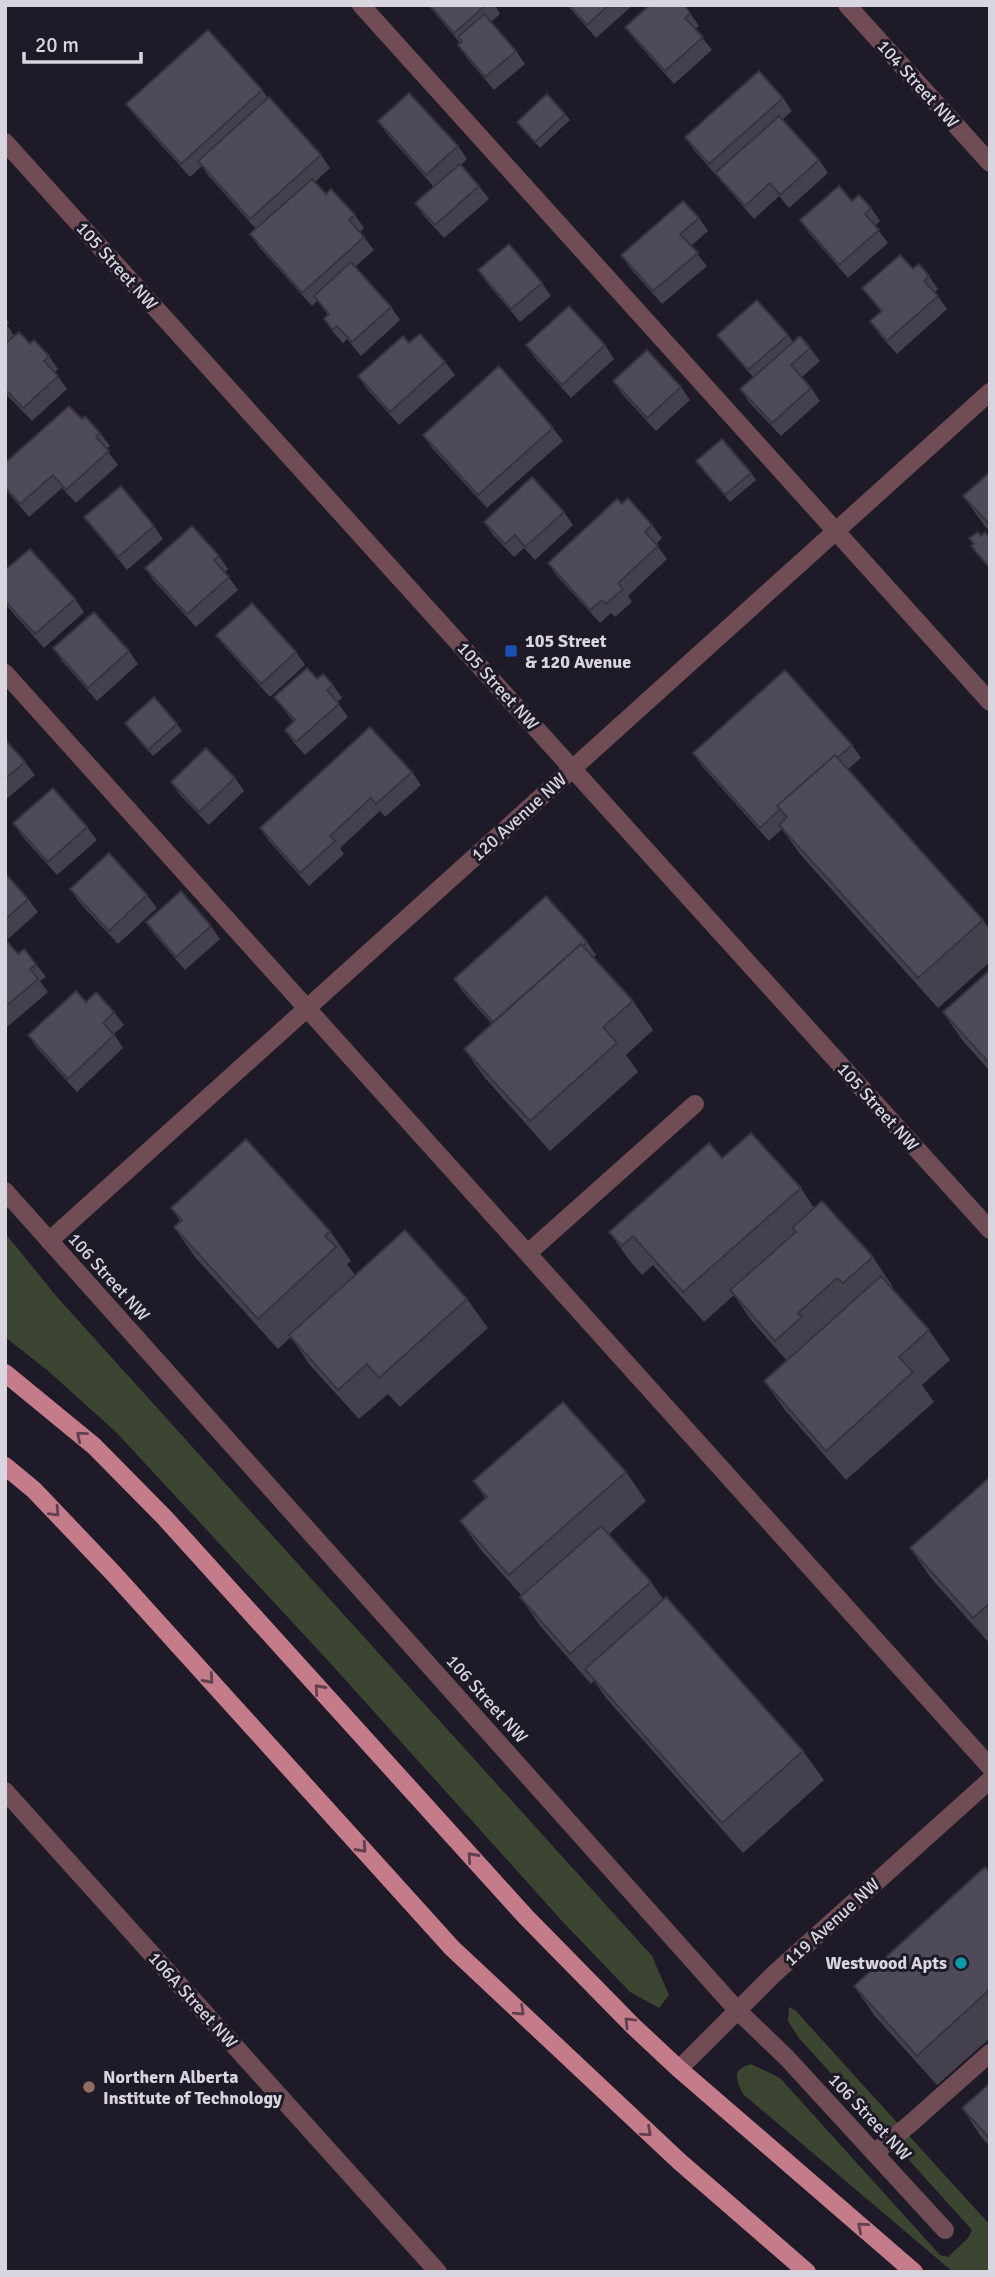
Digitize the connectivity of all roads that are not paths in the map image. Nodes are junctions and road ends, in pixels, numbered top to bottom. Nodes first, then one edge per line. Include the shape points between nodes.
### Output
1 (361, 5) edge
2 (847, 5) edge
3 (5, 142) edge
4 (990, 163) edge
5 (990, 392) edge
6 (835, 531) junction
7 (5, 673) edge
8 (990, 702) edge
9 (572, 769) junction
10 (308, 1008) junction
11 (695, 1104) dead end
12 (5, 1191) edge
13 (990, 1230) edge
14 (49, 1241) junction
15 (528, 1253) junction
16 (5, 1373) edge
17 (5, 1465) edge
18 (990, 1767) edge
19 (990, 1780) edge
20 (5, 1791) edge
21 (737, 2010) junction
22 (990, 2053) edge
23 (679, 2069) junction
24 (874, 2153) junction
25 (944, 2230) dead end
26 (438, 2272) edge
27 (807, 2272) edge
28 (914, 2272) edge

1 - 6 street
2 - 4 street, 104 Street NW
3 - 9 street, 105 Street NW
5 - 6 street, 120 Avenue NW
6 - 8 street
6 - 9 street, 120 Avenue NW
7 - 10 street
9 - 10 street, 120 Avenue NW
9 - 13 street, 105 Street NW
10 - 14 street, 120 Avenue NW
10 - 15 street
11 - 15 street
12 - 14 street, 106 Street NW
14 - 21 street, 106 Street NW
15 - 18 street
23 -> 16 main road via 526,1917 165,1518 93,1446
17 -> 27 main road via 114,1574 452,1948 680,2162
19 - 21 street, 119 Avenue NW
20 - 26 street, 106A Street NW
21 - 23 street, 119 Avenue NW
21 - 24 street, 106 Street NW
22 - 24 street
28 -> 23 main road
24 - 25 street, 106 Street NW

